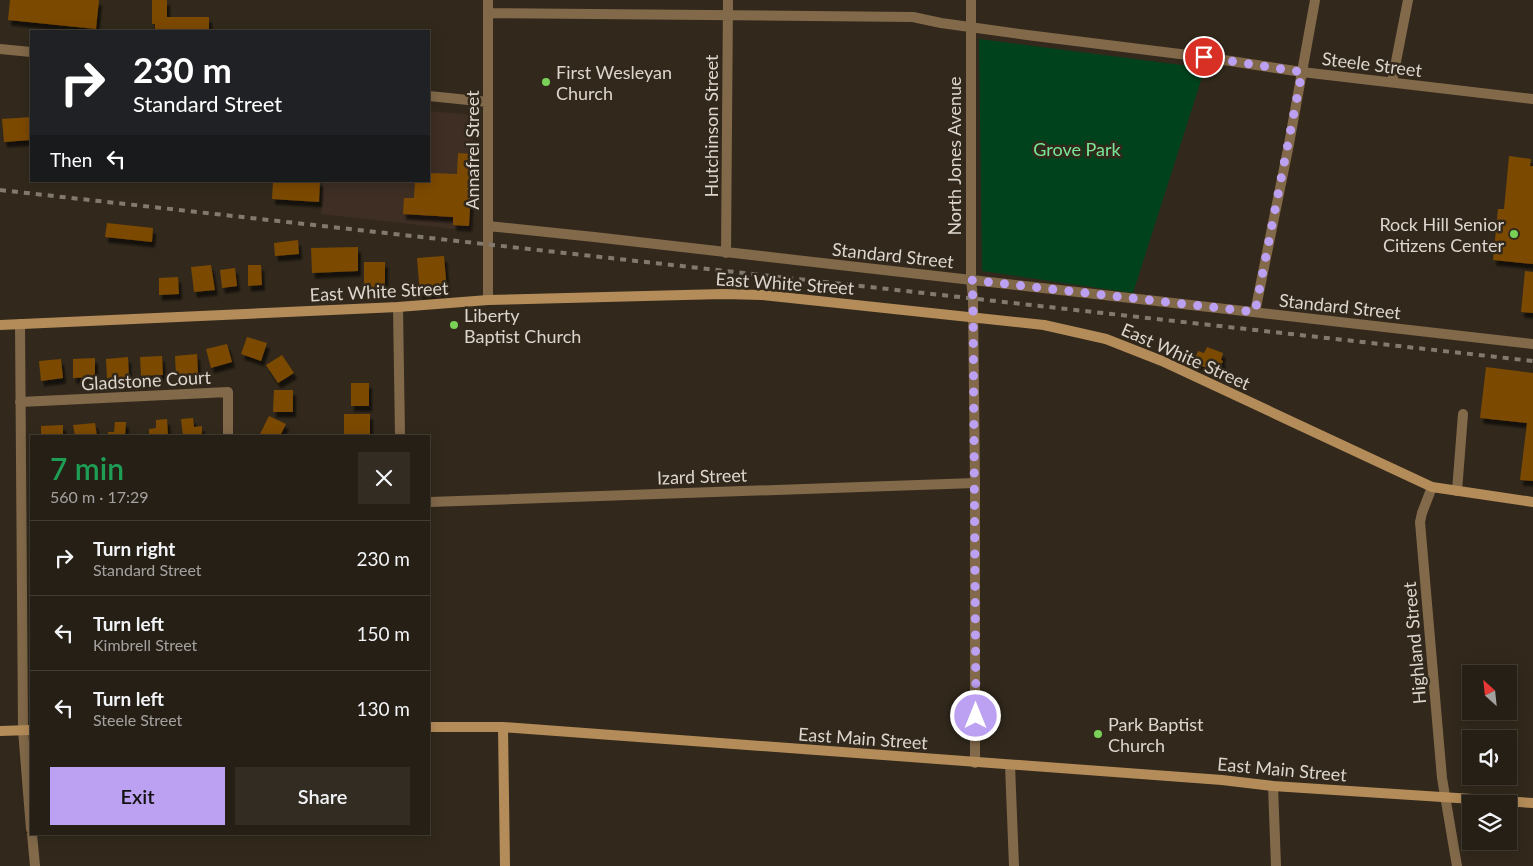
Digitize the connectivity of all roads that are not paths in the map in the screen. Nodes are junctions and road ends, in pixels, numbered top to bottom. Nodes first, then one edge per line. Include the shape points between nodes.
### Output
1 (488, 0) edge
2 (728, 0) edge
3 (971, 0) edge
4 (1315, 0) edge
5 (1408, 0) edge
6 (488, 14) junction
7 (728, 15) junction
8 (971, 26) junction
9 (0, 49) edge
10 (30, 52) edge
11 (1302, 72) junction
12 (1392, 82) junction
13 (430, 96) edge
14 (1533, 99) edge
15 (488, 102) junction
16 (488, 226) junction
17 (726, 252) junction
18 (971, 280) junction
19 (488, 300) junction
20 (398, 307) junction
21 (1255, 312) junction
22 (974, 317) junction
23 (20, 324) junction
24 (0, 325) edge
25 (1533, 344) edge
26 (20, 402) junction
27 (1463, 414) dead end
28 (228, 435) edge
29 (400, 435) edge
30 (976, 483) junction
31 (1432, 487) junction
32 (1457, 491) junction
33 (430, 502) edge
34 (1533, 502) edge
35 (430, 727) edge
36 (504, 727) junction
37 (27, 730) edge
38 (0, 731) edge
39 (976, 762) junction
40 (1010, 765) junction
41 (1273, 786) junction
42 (1444, 798) junction
43 (1533, 803) edge
44 (30, 804) edge
45 (32, 835) edge
46 (35, 866) edge
47 (505, 866) edge
48 (1014, 866) edge
49 (1276, 866) edge
50 (1457, 866) edge

1 - 6 street, Annafrel Street
2 - 7 street, Hutchinson Street
3 - 8 street, North Jones Avenue
4 - 11 street
5 - 12 street
6 - 7 street, Steele Street
6 - 15 street, Annafrel Street
7 - 8 street, Steele Street via 913,17
7 - 17 street, Hutchinson Street
8 - 11 street, Steele Street
8 - 18 street, North Jones Avenue
9 - 10 street
11 - 12 street, Steele Street
11 - 21 street
12 - 14 street, Steele Street
13 - 15 street
15 - 16 street, Annafrel Street
16 - 17 street, Standard Street
16 - 19 street, Annafrel Street
17 - 18 street, Standard Street
18 - 21 street, Standard Street
18 - 22 street, North Jones Avenue
19 - 20 street, East White Street
19 - 22 street, East White Street via 762,295
20 - 23 street, East White Street
20 - 29 street
21 - 25 street, Standard Street
22 - 30 street, North Jones Avenue
22 - 31 street, East White Street via 1044,325 1106,339 1162,361
23 - 24 street, East White Street
23 - 26 street
26 - 28 street, Gladstone Court via 228,392
26 - 37 street
27 - 32 street
30 - 33 street, Izard Street
30 - 39 street, North Jones Avenue
31 - 32 street, East White Street
31 - 42 street, Highland Street via 1420,522
32 - 34 street, East White Street
35 - 36 street, East Main Street
36 - 39 street, East Main Street
36 - 47 street
37 - 38 street
37 - 44 street
39 - 40 street, East Main Street
40 - 41 street, East Main Street
40 - 48 street
41 - 42 street, East Main Street
41 - 49 street
42 - 43 street, East Main Street
42 - 50 street, Highland Street
45 - 46 street

